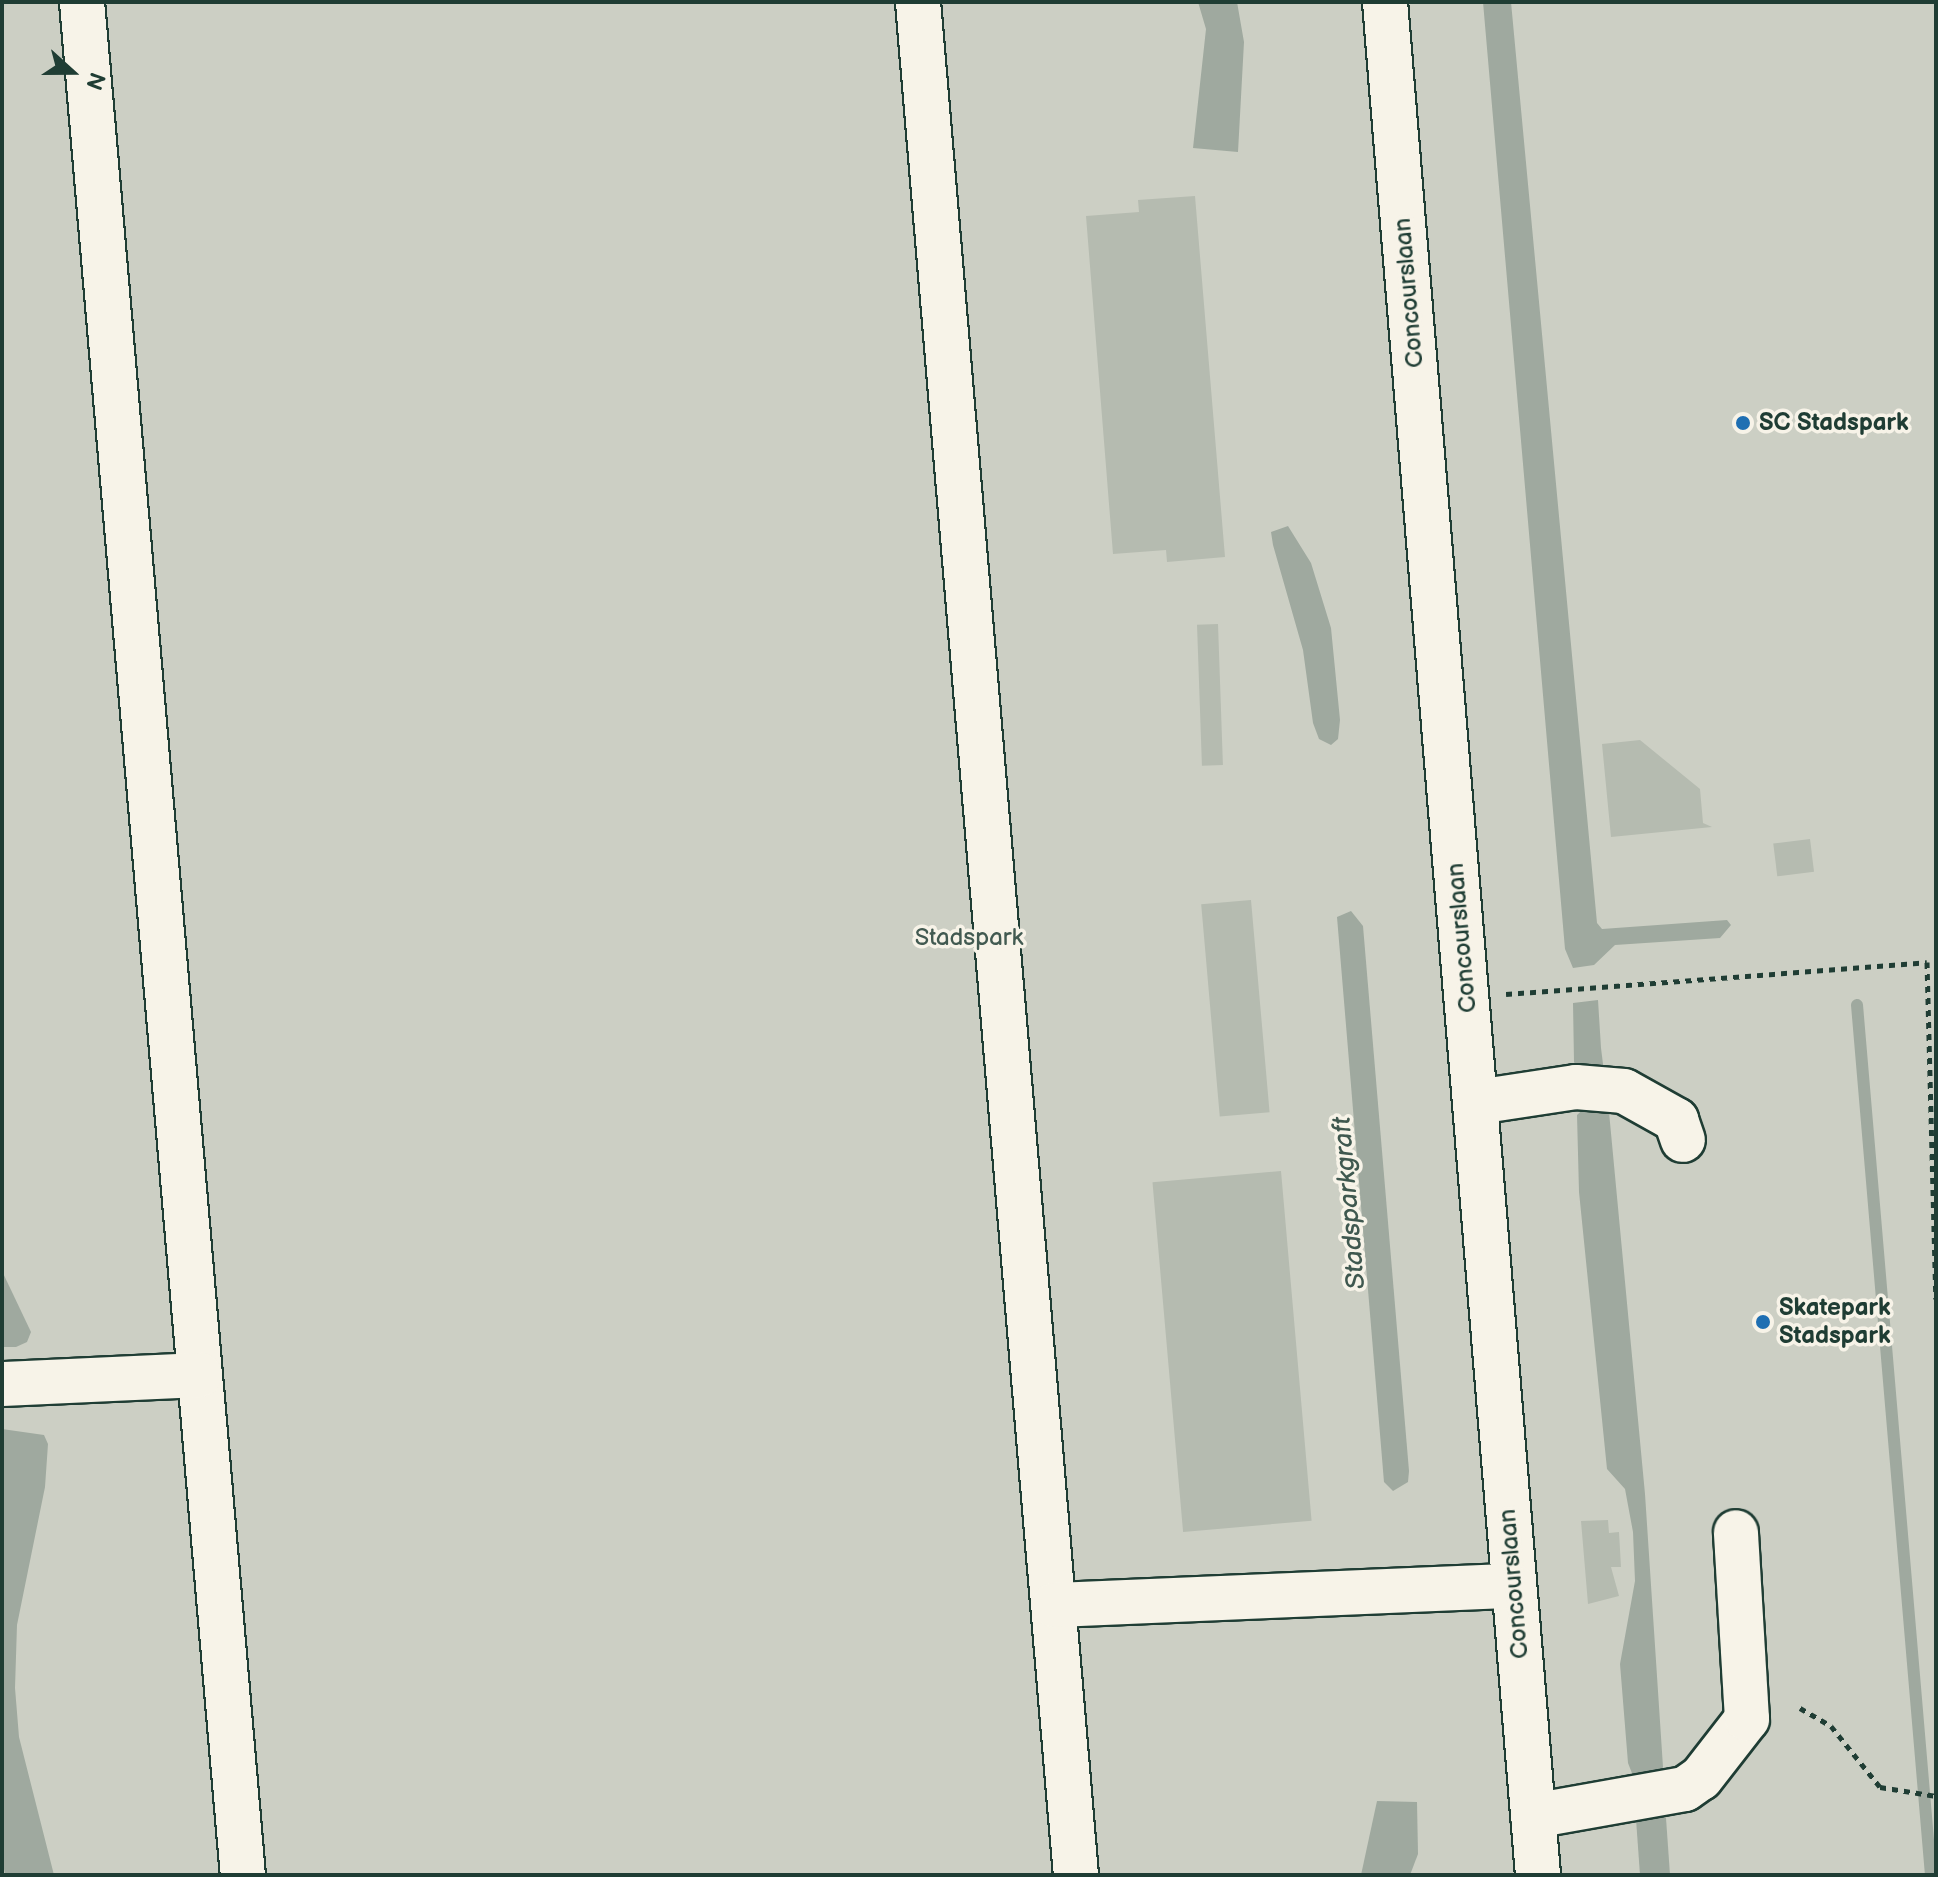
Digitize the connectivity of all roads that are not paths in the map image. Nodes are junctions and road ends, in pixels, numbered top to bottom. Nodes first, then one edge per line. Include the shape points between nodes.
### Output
1 (82, 2) edge
2 (918, 2) edge
3 (1385, 2) edge
4 (1477, 1102) junction
5 (1683, 1140) dead end
6 (200, 1375) junction
7 (2, 1384) edge
8 (1736, 1532) dead end
9 (1514, 1586) junction
10 (1054, 1605) junction
11 (1533, 1816) junction
12 (243, 1875) edge
13 (1076, 1875) edge
14 (1538, 1875) edge

1 - 6 street
2 - 10 street
3 - 4 street, Concourslaan
4 - 5 street via 1576,1087 1624,1091 1676,1120
4 - 9 street, Concourslaan
6 - 7 street
6 - 12 street
8 - 11 street via 1747,1719 1701,1778 1685,1789
9 - 10 street
9 - 11 street, Concourslaan
10 - 13 street
11 - 14 street, Concourslaan

